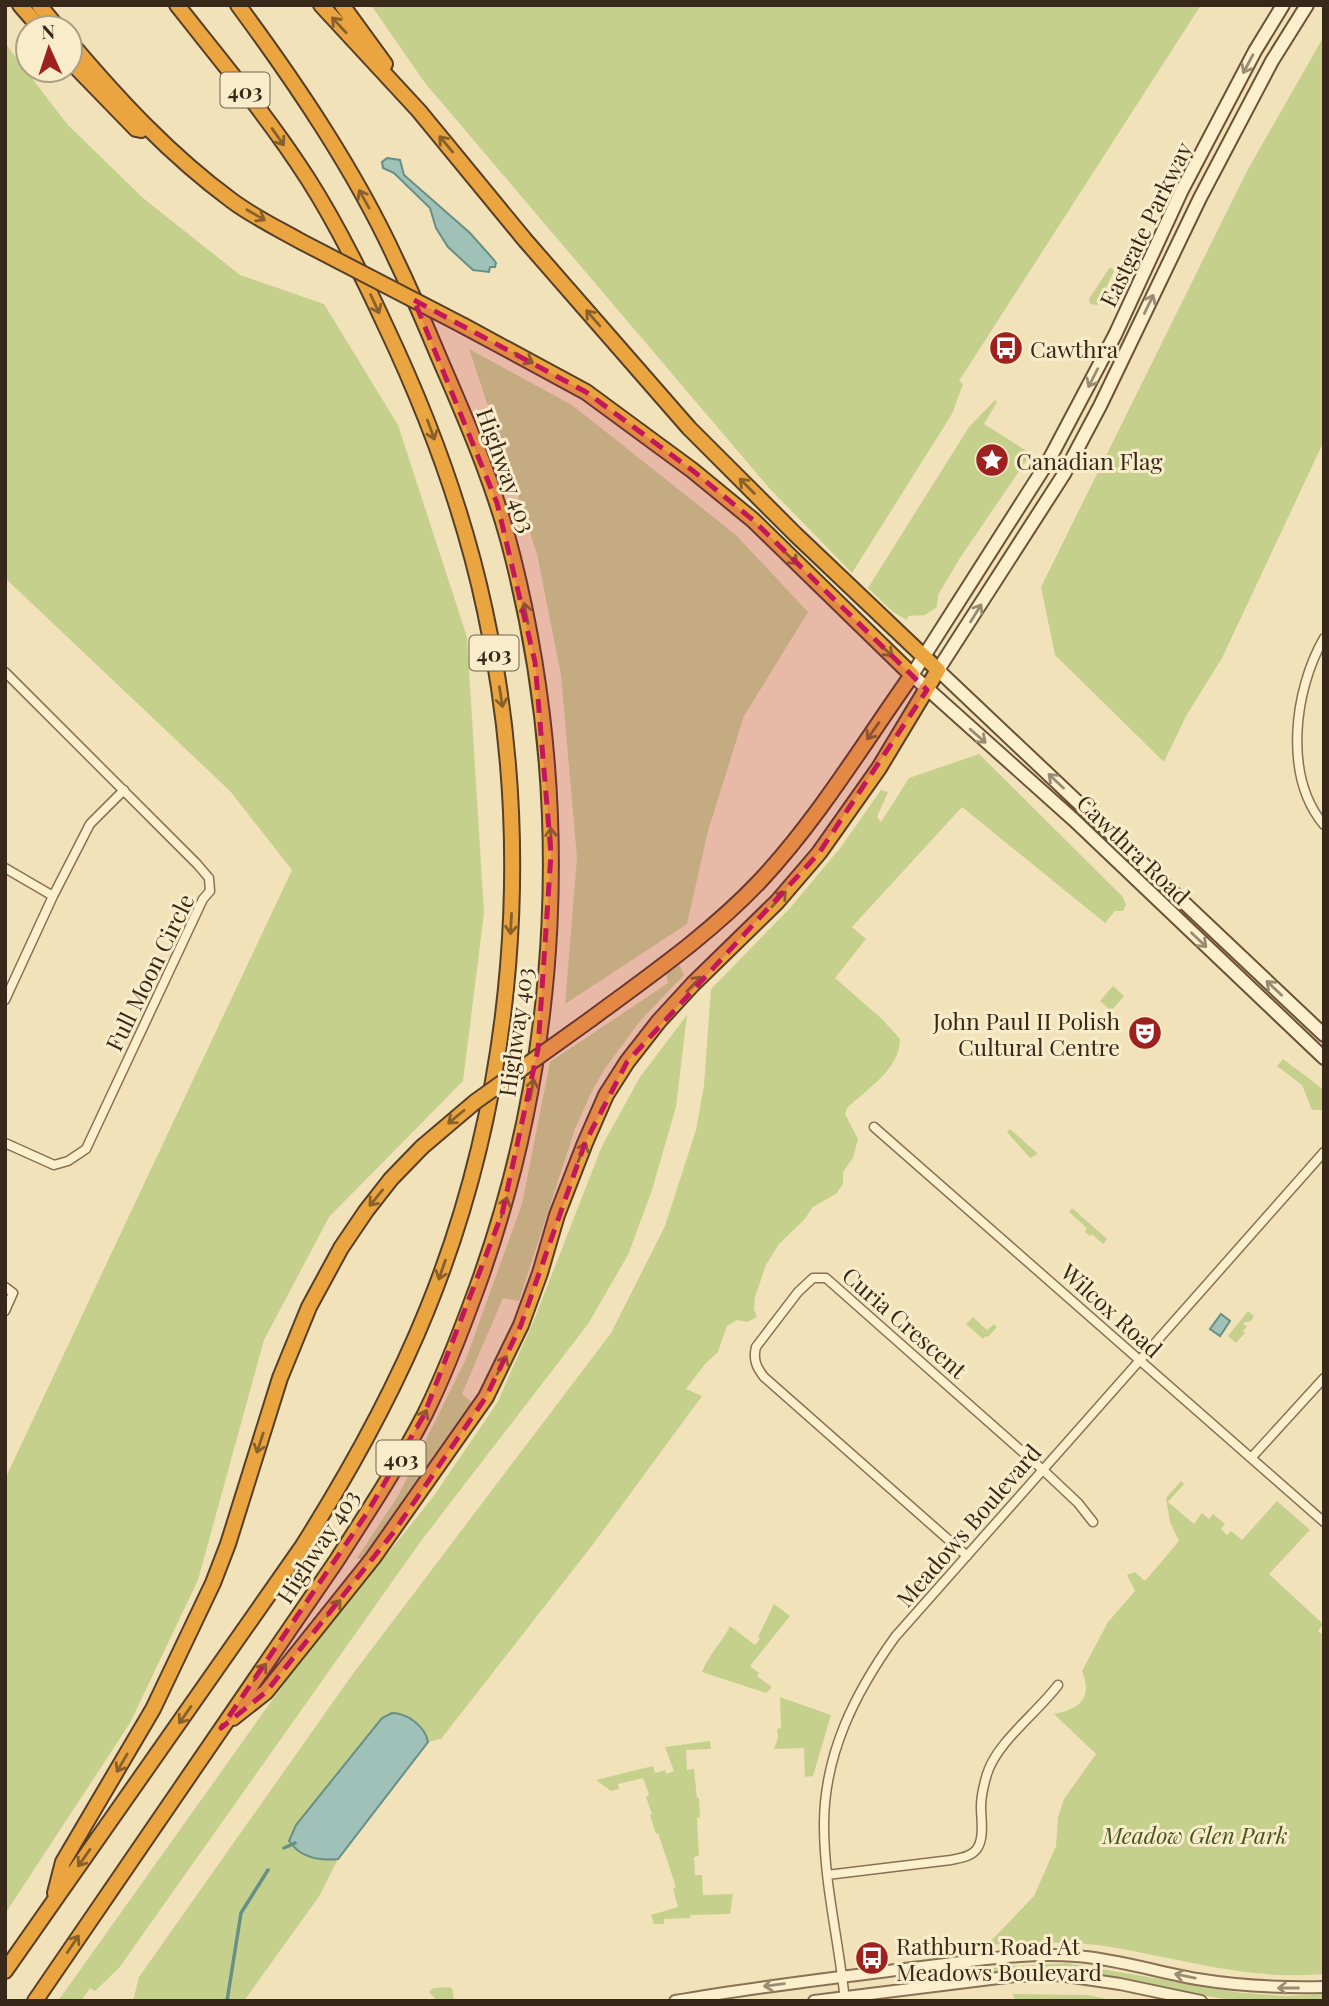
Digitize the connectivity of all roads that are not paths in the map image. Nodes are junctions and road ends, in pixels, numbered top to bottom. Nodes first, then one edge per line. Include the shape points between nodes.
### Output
1 (177, 5) edge
2 (239, 5) edge
3 (321, 5) edge
4 (342, 5) edge
5 (1283, 5) edge
6 (1307, 5) edge
7 (84, 58) edge
8 (84, 75) edge
9 (419, 111) junction
10 (152, 133) junction
11 (1324, 638) edge
12 (923, 656) junction
13 (939, 670) junction
14 (5, 672) edge
15 (912, 675) junction
16 (927, 690) junction
17 (124, 790) junction
18 (1324, 825) edge
19 (5, 868) edge
20 (53, 896) junction
21 (5, 1000) edge
22 (1324, 1035) edge
23 (1324, 1058) edge
24 (874, 1127) dead end
25 (5, 1143) edge
26 (1324, 1152) edge
27 (5, 1287) edge
28 (5, 1311) edge
29 (1139, 1360) junction
30 (1324, 1378) edge
31 (1252, 1458) junction
32 (1043, 1470) junction
33 (1093, 1522) dead end
34 (1324, 1522) edge
35 (967, 1556) junction
36 (1058, 1685) dead end
37 (221, 1728) junction
38 (828, 1875) junction
39 (53, 1903) junction
40 (5, 1971) edge
41 (842, 1977) junction
42 (1324, 1987) edge
43 (845, 1999) edge
44 (35, 2001) edge
45 (675, 2001) edge
46 (814, 2001) edge
47 (1201, 2001) edge

1 -> 39 highway, Highway 403 / 403 via 252,99 336,227 399,355 442,460 479,582 503,715 512,835 511,928 482,1134 446,1256 409,1353 362,1447 302,1547
37 -> 2 highway, Highway 403 / 403 via 391,1474 425,1415 466,1319 502,1214 530,1099 544,1004 551,905 550,805 542,708 525,608 497,503 472,431 396,259 332,144
9 -> 3 highway
4 - 9 highway
5 -> 12 main road, Eastgate Parkway via 1177,200 1115,335 1049,460
13 -> 6 main road, Eastgate Parkway via 1063,474 1200,198
7 - 10 highway
8 - 10 highway via 136,129
12 -> 9 highway via 690,428
10 -> 15 highway, bridge via 233,202 597,400 753,520
11 - 18 street via 1304,681 1298,756 1303,786
12 - 13 highway
12 - 15 main road, Eastgate Parkway
13 - 16 highway
22 -> 13 main road, Cawthra Road
14 - 17 street, Full Moon Circle
15 - 16 main road, Cawthra Road
15 -> 39 highway, bridge via 825,801 759,881 691,944 475,1102 422,1147 366,1211 309,1307 280,1378 213,1583 153,1709 63,1862
16 -> 23 main road, Cawthra Road via 1074,820
37 -> 16 highway via 283,1672 393,1533 486,1397 521,1325 585,1143 627,1062 659,1021 819,853
17 - 20 street via 90,824
17 - 25 street, Full Moon Circle via 197,864 209,878 211,891 203,899 86,1149 54,1165
19 - 20 street
20 - 21 street
24 - 29 street, Wilcox Road
26 - 29 street, Meadows Boulevard
27 - 28 street via 13,1293
29 - 31 street, Wilcox Road
29 - 32 street, Meadows Boulevard
30 - 31 street
31 - 34 street, Wilcox Road
32 - 33 street, Curia Crescent
32 - 35 street, Meadows Boulevard
32 - 35 street, Curia Crescent via 826,1278 813,1278 798,1292 756,1347 755,1362 762,1375
35 - 38 street, Meadows Boulevard via 895,1637 846,1718 830,1768 824,1824
36 - 38 street via 990,1765 976,1850 951,1860
44 -> 37 highway, Highway 403 / 403
38 - 41 street, Meadows Boulevard
39 - 40 highway, Highway 403 / 403
42 -> 41 street via 1252,1987 1079,1956 1050,1955
41 - 43 street, Meadows Boulevard
41 -> 45 street
43 - 46 street
43 - 47 street via 1015,1976 1059,1975

